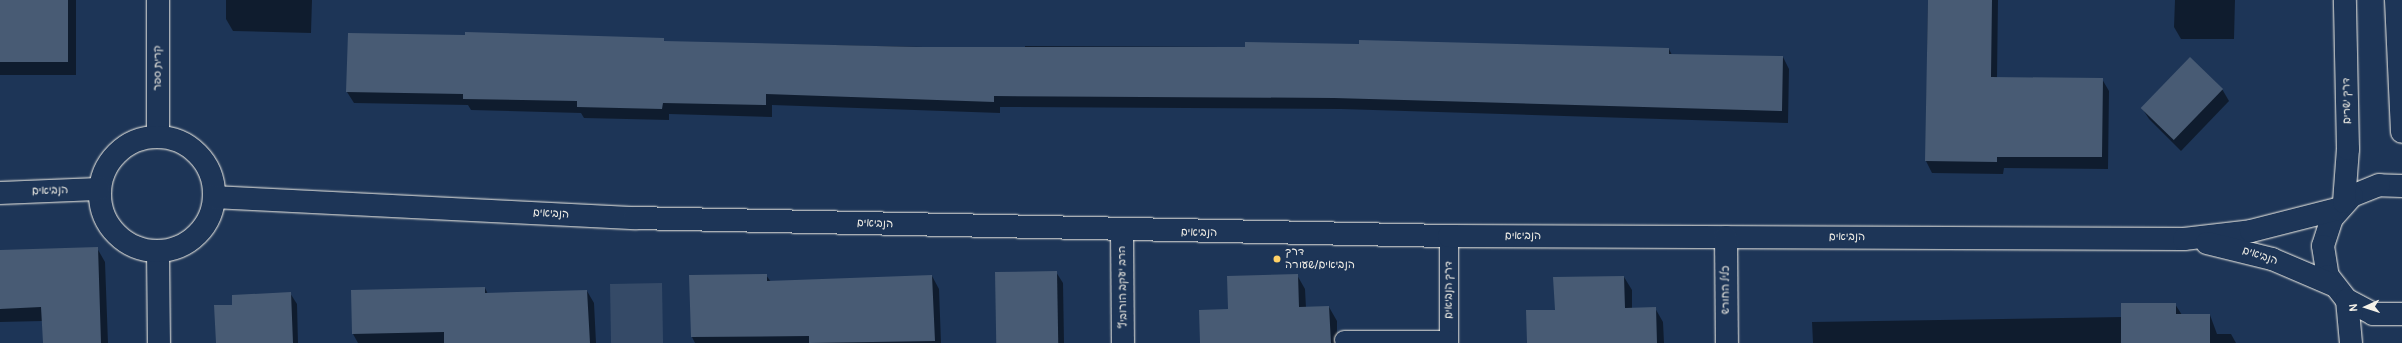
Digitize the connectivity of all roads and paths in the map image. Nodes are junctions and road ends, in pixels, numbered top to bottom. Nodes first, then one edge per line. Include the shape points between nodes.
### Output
1 (158, 0) edge
2 (2345, 0) edge
3 (2396, 0) edge
4 (2402, 132) edge
5 (158, 136) junction
6 (2402, 186) edge
7 (99, 189) junction
8 (0, 193) edge
9 (214, 197) junction
10 (2341, 206) junction
11 (1122, 231) junction
12 (1449, 236) junction
13 (1726, 237) junction
14 (2184, 239) junction
15 (158, 251) junction
16 (2340, 292) junction
17 (2402, 314) edge
18 (1344, 340) dead end
19 (1449, 341) edge
20 (159, 343) edge
21 (1123, 343) edge
22 (1727, 343) edge
23 (2351, 343) edge

1 - 5 street, קרית ספר
2 - 10 street, דרך ישרים via 2348,149
3 - 4 street
5 - 7 street via 140,138 112,157
5 - 9 street via 187,144 199,154 208,167
6 - 10 street, הנביאים via 2370,187
7 - 8 street, הנביאים
7 - 15 street via 101,208 109,226 122,240 139,248
9 - 11 street, הנביאים via 634,218
9 - 15 street via 211,214 190,241
10 - 14 street, הנביאים via 2251,231
10 - 16 street, דרך ישרים via 2323,246 2325,266
11 - 12 street, הנביאים
11 - 21 street, הרב יעקב הורוביץ
12 - 13 street, הנביאים
12 - 19 lane, דרך הנביאים
13 - 14 street, הנביאים
13 - 22 street, כליל החורש
14 - 16 street, הנביאים via 2241,250
15 - 20 street
16 - 17 street, הנביאים via 2373,314
16 - 23 street
18 - 19 lane

